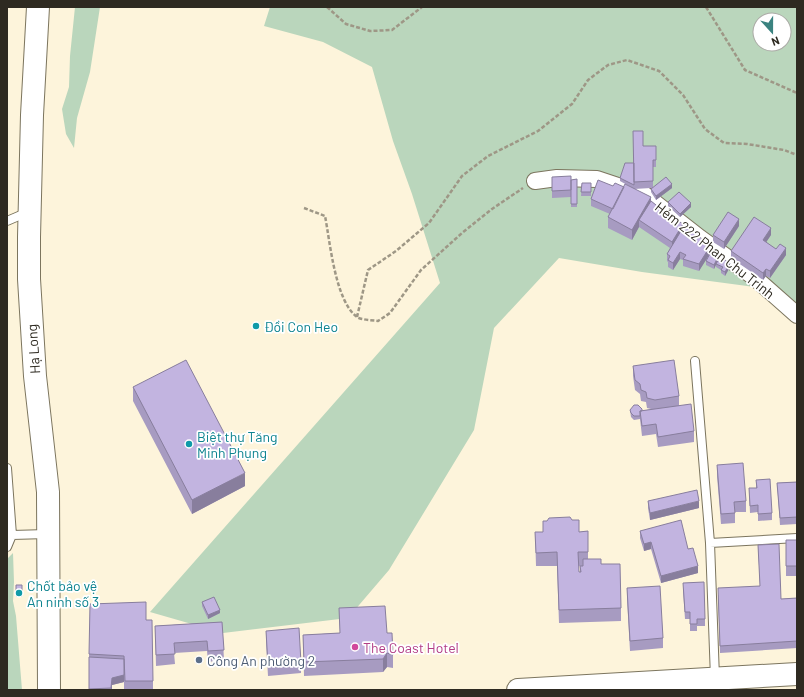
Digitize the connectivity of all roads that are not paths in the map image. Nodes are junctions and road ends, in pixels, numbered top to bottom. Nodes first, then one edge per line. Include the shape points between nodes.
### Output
1 (38, 7) edge
2 (535, 181) road end
3 (29, 211) junction
4 (7, 221) edge
5 (797, 315) edge
6 (695, 361) dead end
7 (7, 468) edge
8 (48, 534) junction
9 (12, 535) junction
10 (797, 538) edge
11 (710, 542) junction
12 (7, 547) edge
13 (797, 674) edge
14 (715, 678) junction
15 (673, 685) edge
16 (532, 689) edge
17 (49, 690) edge

1 - 3 main road, Hạ Long
2 - 5 street, Hẻm 222 Phan Chu Trinh via 557,178 597,179 645,195 754,277
3 - 4 lane
3 - 8 main road, Hạ Long via 31,331 48,492
6 - 11 lane
7 - 9 lane
8 - 9 lane
8 - 17 main road, Hạ Long
9 - 12 lane
10 - 11 lane
11 - 14 lane
13 - 14 main road
14 - 15 main road
15 - 16 main road

